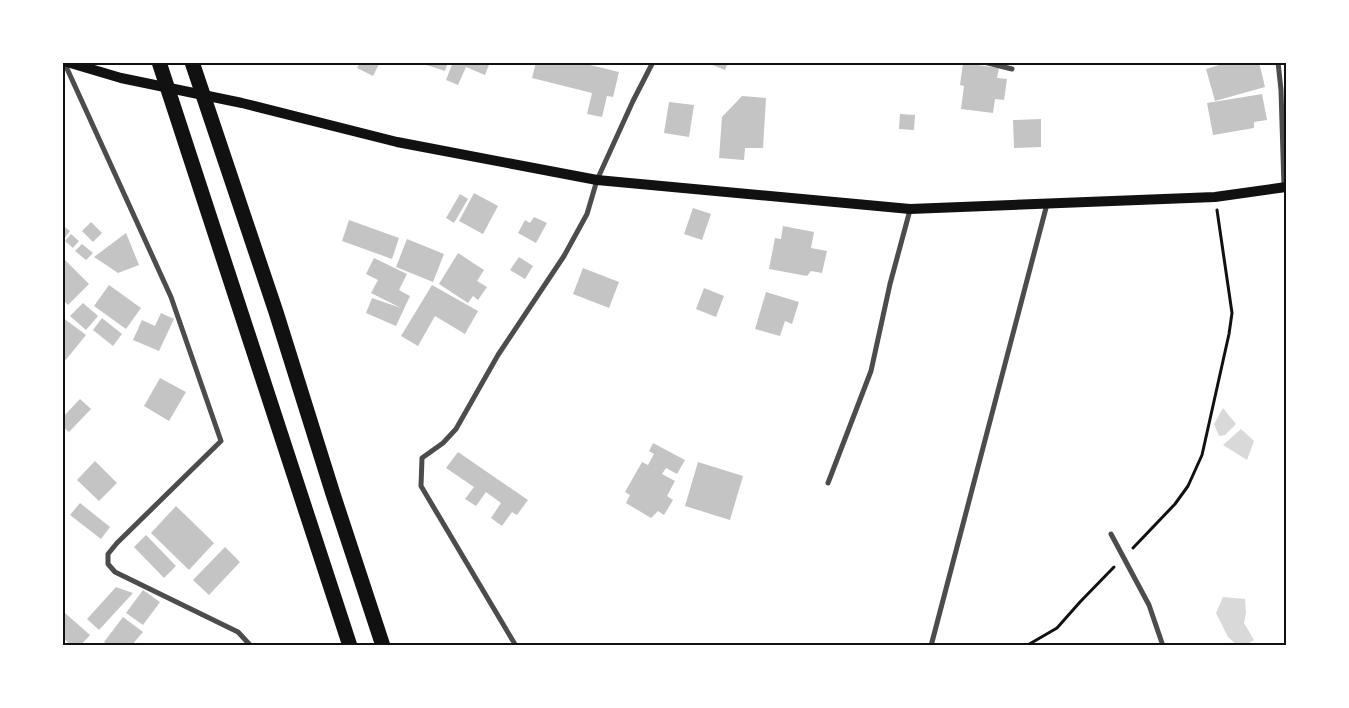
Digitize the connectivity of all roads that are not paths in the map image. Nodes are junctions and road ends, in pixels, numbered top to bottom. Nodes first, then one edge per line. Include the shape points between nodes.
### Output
1 (66, 62) edge
2 (159, 62) edge
3 (192, 62) edge
4 (653, 62) edge
5 (984, 62) edge
6 (1278, 62) edge
7 (1012, 69) dead end
8 (597, 180) junction
9 (1285, 188) edge
10 (1048, 204) junction
11 (910, 209) junction
12 (828, 483) dead end
13 (1111, 534) dead end
14 (251, 646) edge
15 (350, 646) edge
16 (383, 646) edge
17 (516, 646) edge
18 (931, 646) edge
19 (1163, 646) edge

1 - 8 main road via 121,78 242,103 397,142
1 - 14 street via 171,297 221,441 117,543 108,554 108,564 115,572 238,632
2 - 15 highway
3 - 16 highway
4 - 8 street
5 - 7 street
6 - 9 street
8 - 11 main road
8 - 17 street via 587,214 564,256 498,355 456,429 422,458 421,486
9 - 10 main road via 1215,197
10 - 11 main road
10 - 18 street
11 - 12 street via 871,371
13 - 19 street via 1149,605

